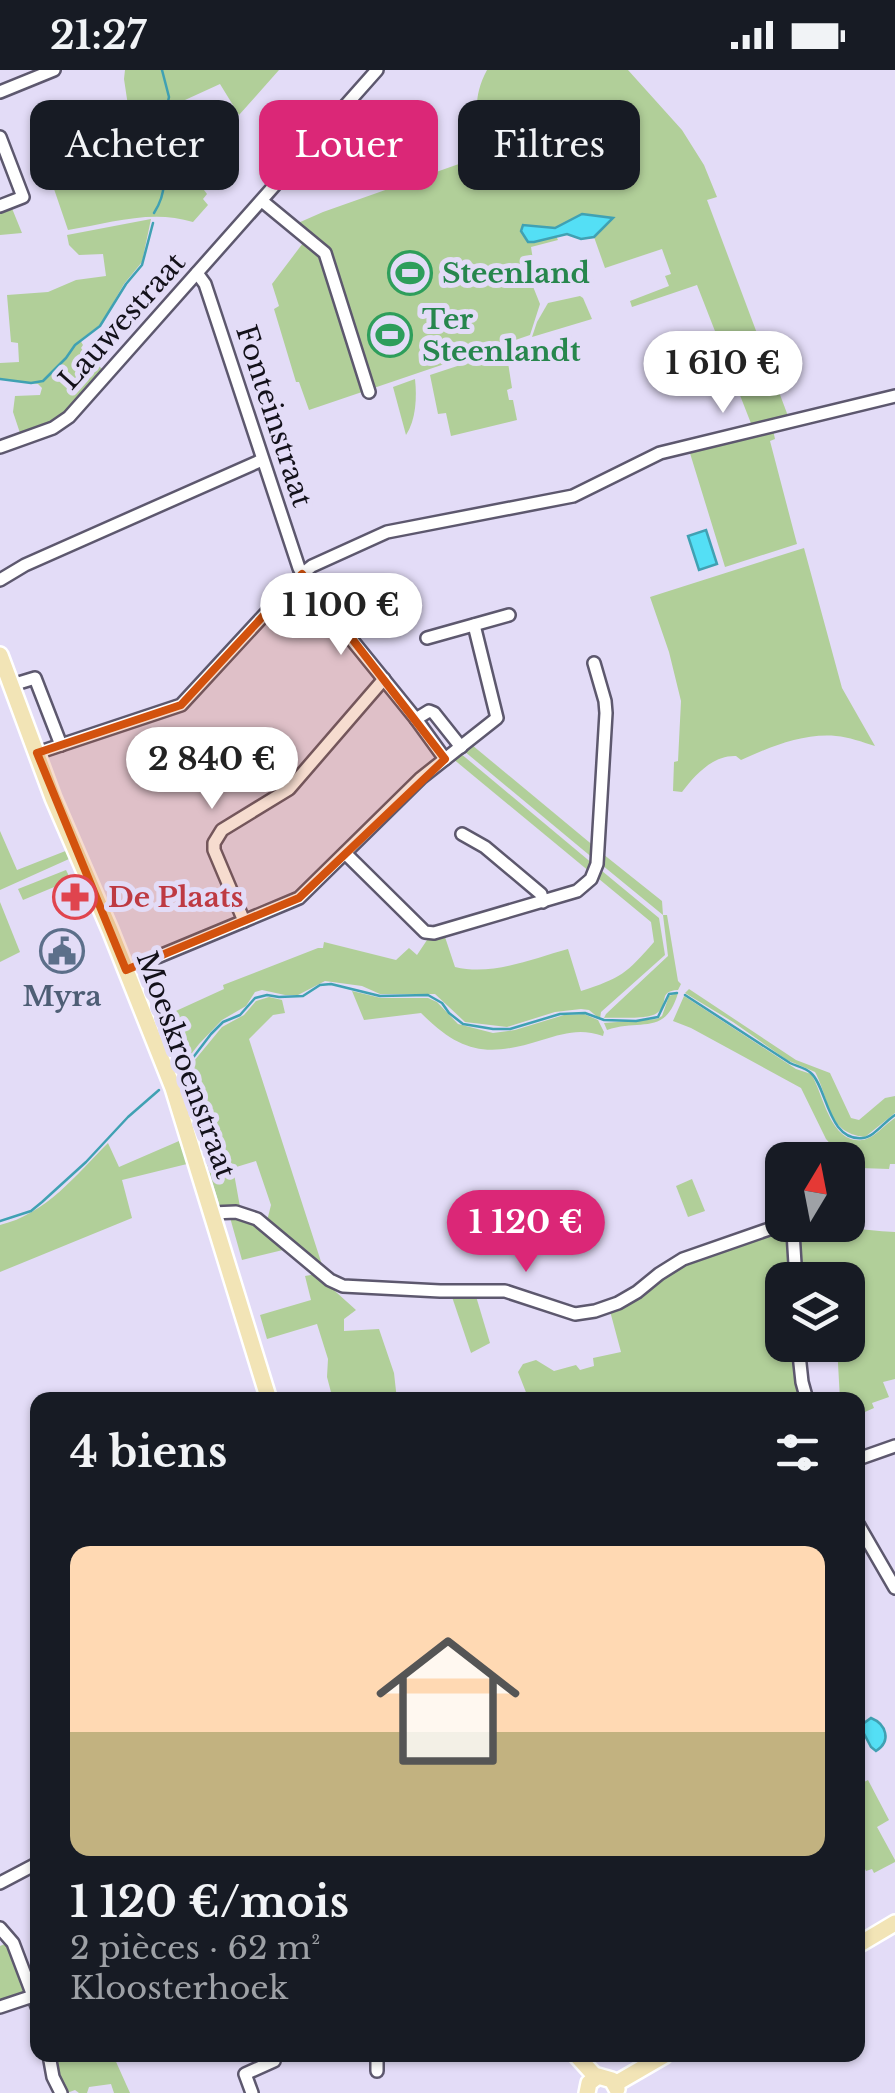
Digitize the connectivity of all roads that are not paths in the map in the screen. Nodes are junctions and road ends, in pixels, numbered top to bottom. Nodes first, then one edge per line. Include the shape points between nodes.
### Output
1 (54, 70) edge
2 (377, 70) edge
3 (0, 92) edge
4 (1, 145) edge
5 (262, 201) junction
6 (0, 206) edge
7 (198, 274) junction
8 (369, 392) dead end
9 (895, 396) edge
10 (0, 447) edge
11 (262, 460) junction
12 (302, 574) junction
13 (0, 580) edge
14 (508, 615) dead end
15 (474, 625) junction
16 (427, 638) dead end
17 (0, 655) edge
18 (594, 663) dead end
19 (384, 679) junction
20 (12, 685) junction
21 (416, 719) junction
22 (61, 745) junction
23 (461, 746) junction
24 (37, 753) junction
25 (445, 759) junction
26 (462, 834) dead end
27 (345, 854) junction
28 (543, 902) junction
29 (244, 922) junction
30 (126, 970) junction
31 (212, 1214) junction
32 (794, 1262) edge
33 (800, 1362) edge
34 (267, 1392) edge
35 (805, 1392) edge
36 (895, 1446) edge
37 (865, 1457) edge
38 (865, 1536) edge
39 (895, 1588) edge
40 (30, 1867) edge
41 (0, 1883) edge
42 (895, 1923) edge
43 (0, 1928) edge
44 (865, 1941) edge
45 (30, 1989) edge
46 (30, 2005) edge
47 (0, 2007) edge
48 (50, 2062) edge
49 (272, 2062) edge
50 (377, 2062) edge
51 (579, 2062) edge
52 (655, 2062) edge
53 (377, 2071) dead end
54 (590, 2086) edge
55 (616, 2088) edge
56 (60, 2093) edge
57 (252, 2093) edge

1 - 3 street
2 - 5 street, Lauwestraat
4 - 6 street via 23,197
5 - 7 street, Lauwestraat
5 - 8 street via 324,253
7 - 10 street, Lauwestraat via 61,425
7 - 11 street, Fonteinstraat
9 - 12 street via 660,453 573,496 388,532
11 - 12 street, Fonteinstraat
11 - 13 street
12 - 19 street, Fonteinstraat
12 - 22 street via 182,705
14 - 15 street
15 - 16 street
15 - 23 street via 497,718
17 - 20 main road, Moeskroenstraat
18 - 28 street via 606,713 597,864 577,891
19 - 21 street, Fonteinstraat
19 - 29 street via 289,789 217,836 214,850
20 - 22 street via 34,678
20 - 24 main road, Moeskroenstraat
21 - 23 street via 434,713
21 - 25 street
22 - 24 street
23 - 25 street
24 - 30 main road, Moeskroenstraat
25 - 27 street
26 - 28 street
27 - 28 street via 425,932
27 - 29 street via 299,898
29 - 30 street
30 - 31 main road, Moeskroenstraat
31 - 32 street via 258,1219 343,1286 505,1291 574,1314 618,1302 683,1260 775,1226 792,1232
31 - 34 main road, Moeskroenstraat
33 - 35 street
36 - 37 street
38 - 39 street
40 - 41 street
42 - 44 main road
43 - 45 street via 13,1943
46 - 47 street
48 - 56 street
49 - 57 street via 245,2074
50 - 53 street
51 - 54 main road
52 - 55 main road
54 - 55 main road via 608,2077

